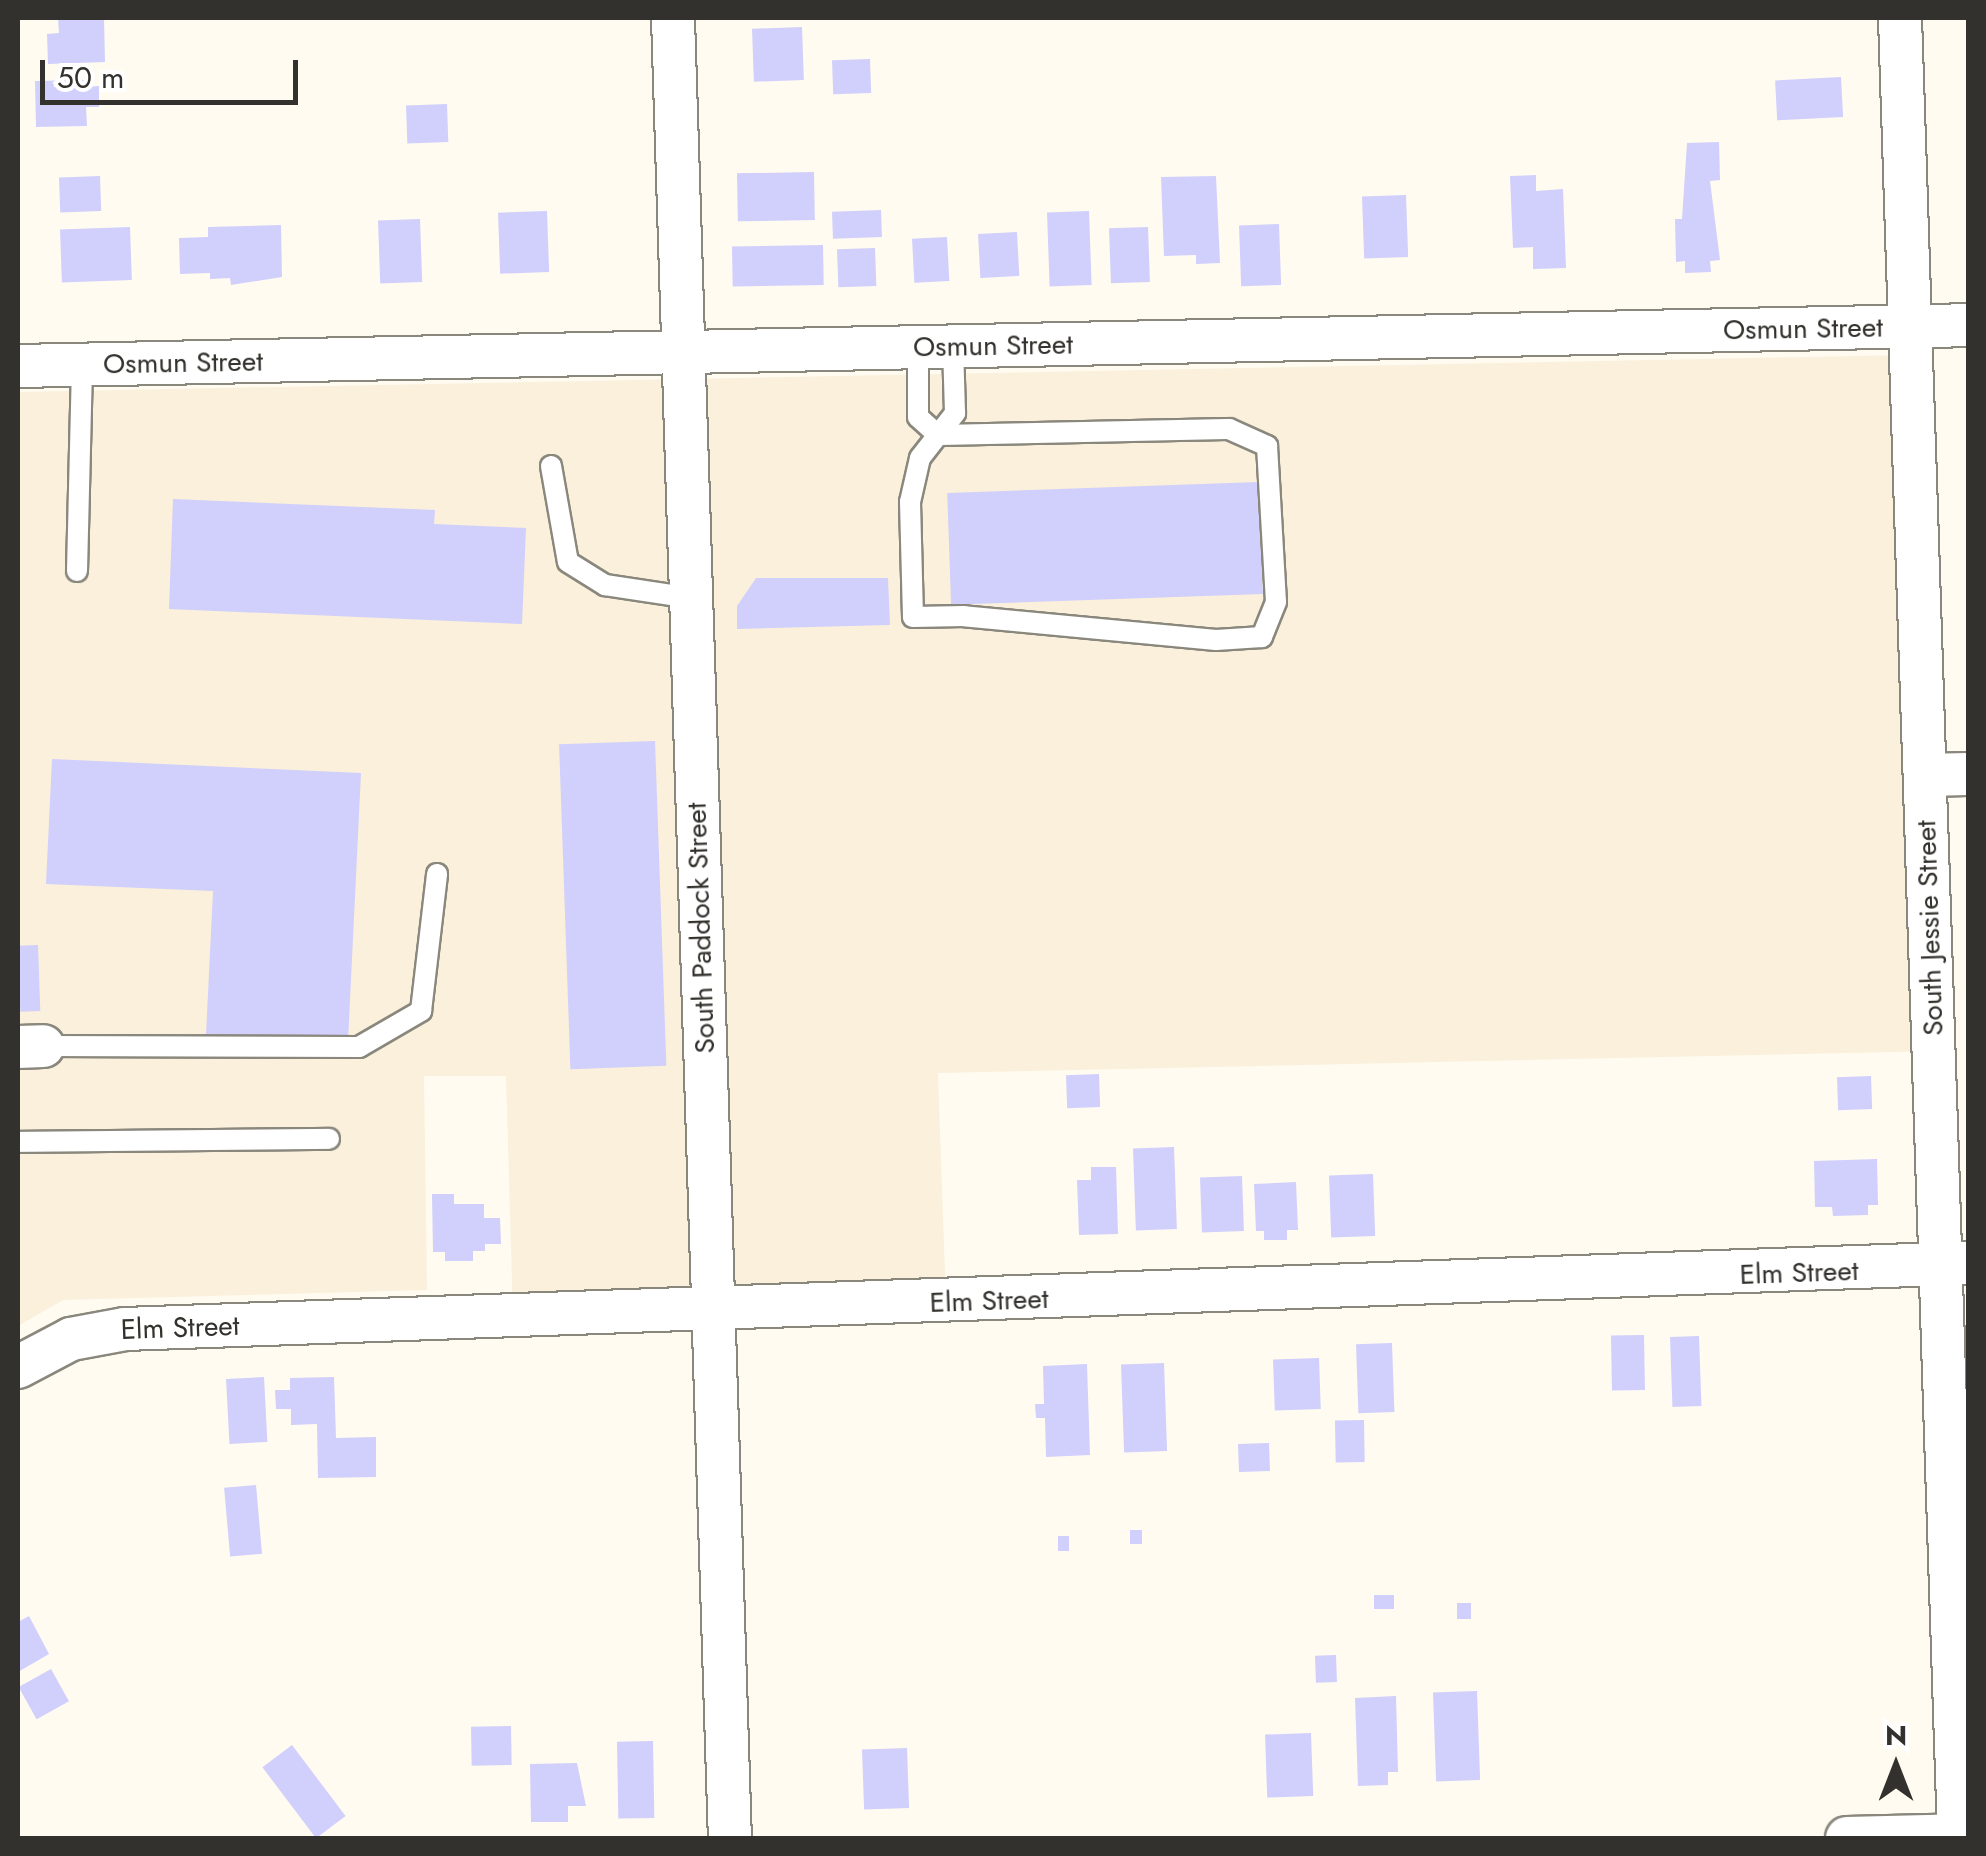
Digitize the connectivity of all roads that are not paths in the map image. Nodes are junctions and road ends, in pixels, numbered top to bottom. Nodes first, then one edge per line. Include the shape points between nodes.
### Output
1 (673, 18) edge
2 (1900, 18) edge
3 (1968, 325) edge
4 (1910, 327) junction
5 (936, 347) junction
6 (684, 352) junction
7 (82, 364) junction
8 (18, 366) edge
9 (938, 435) junction
10 (551, 466) dead end
11 (76, 571) dead end
12 (691, 598) junction
13 (1968, 774) edge
14 (1925, 775) junction
15 (437, 874) dead end
16 (30, 1046) edge
17 (328, 1139) dead end
18 (18, 1142) edge
19 (1955, 1264) edge
20 (712, 1310) junction
21 (18, 1368) edge
22 (1962, 1836) edge
23 (730, 1838) edge
24 (1848, 1838) edge

1 - 6 street, South Paddock Street
2 - 4 street, South Jessie Street
3 - 4 street, Osmun Street
4 - 5 street, Osmun Street
4 - 14 street, South Jessie Street
5 - 6 street, Osmun Street
5 - 9 lane via 955,414
5 - 9 lane via 918,417
6 - 7 street, Osmun Street
6 - 12 street, South Paddock Street
7 - 8 street, Osmun Street
7 - 11 lane
9 - 9 lane via 1229,429 1267,446 1276,602 1262,638 913,617 910,502 920,458
10 - 12 lane via 568,562 605,585
12 - 20 street, South Paddock Street
13 - 14 street
14 - 19 street, South Jessie Street
15 - 16 lane via 420,1011 360,1047
17 - 18 lane
19 - 20 street, Elm Street
19 - 22 street, South Jessie Street
20 - 21 street, Elm Street via 106,1330 71,1339
20 - 23 street, South Paddock Street
22 - 24 street

